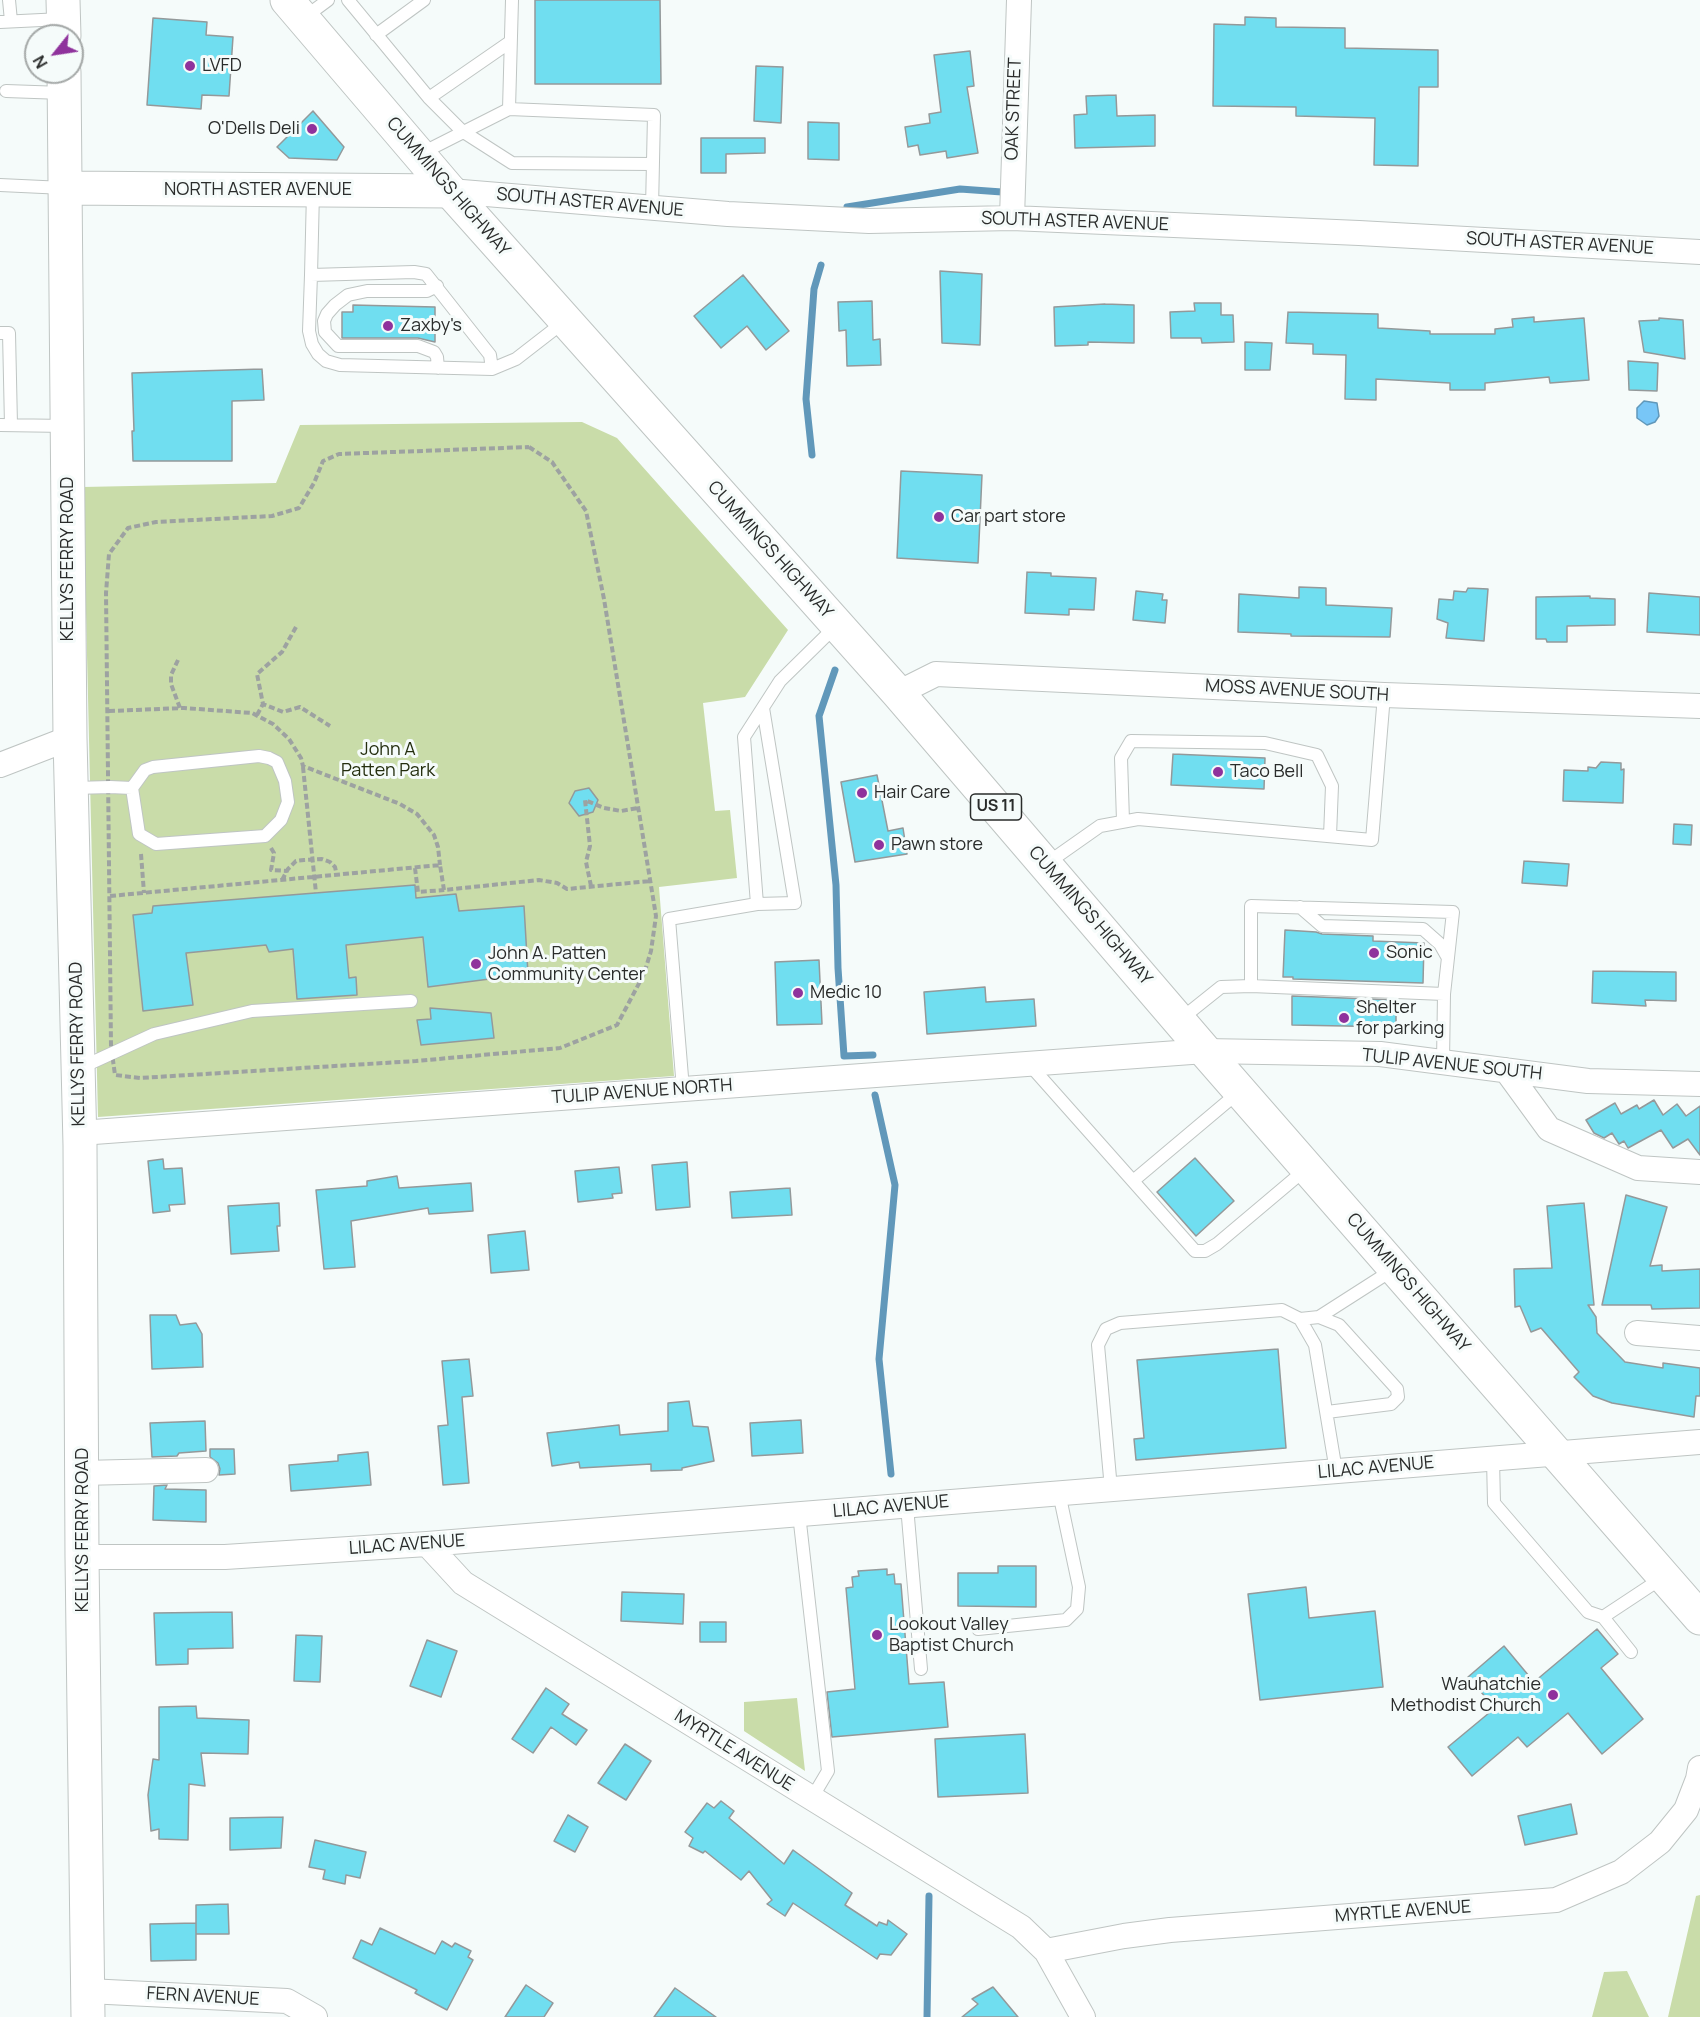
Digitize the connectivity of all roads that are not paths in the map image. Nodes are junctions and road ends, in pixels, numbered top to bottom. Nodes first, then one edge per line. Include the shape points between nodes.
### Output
1 (9, 0) edge
2 (348, 0) edge
3 (424, 0) edge
4 (512, 0) edge
5 (1019, 0) edge
6 (306, 6) edge
7 (64, 18) edge
8 (6, 22) edge
9 (376, 35) junction
10 (510, 42) junction
11 (57, 84) edge
12 (64, 84) edge
13 (6, 91) dead end
14 (429, 98) junction
15 (508, 109) junction
16 (462, 131) junction
17 (419, 155) junction
18 (653, 164) junction
19 (0, 185) edge
20 (66, 188) junction
21 (313, 190) junction
22 (450, 191) junction
23 (652, 208) junction
24 (1012, 218) junction
25 (1700, 252) edge
26 (311, 275) junction
27 (434, 283) junction
28 (566, 320) junction
29 (0, 333) edge
30 (438, 368) junction
31 (492, 369) junction
32 (5, 426) edge
33 (67, 426) junction
34 (837, 625) junction
35 (898, 693) junction
36 (1384, 695) junction
37 (1700, 706) edge
38 (763, 708) junction
39 (70, 738) junction
40 (0, 765) edge
41 (71, 788) junction
42 (132, 788) junction
43 (1123, 822) junction
44 (1330, 836) junction
45 (1045, 864) junction
46 (757, 904) junction
47 (1300, 907) junction
48 (1448, 958) junction
49 (1251, 986) junction
50 (1444, 994) junction
51 (411, 1001) dead end
52 (1179, 1021) junction
53 (1205, 1051) junction
54 (1443, 1062) junction
55 (1029, 1064) junction
56 (78, 1068) junction
57 (1506, 1070) junction
58 (1700, 1084) edge
59 (683, 1089) junction
60 (1240, 1091) junction
61 (80, 1132) junction
62 (1307, 1168) junction
63 (1700, 1172) edge
64 (1133, 1181) junction
65 (1395, 1268) junction
66 (1320, 1317) junction
67 (1300, 1319) junction
68 (1637, 1333) dead end
69 (1700, 1338) edge
70 (1326, 1412) junction
71 (1700, 1442) edge
72 (1556, 1454) junction
73 (1492, 1459) junction
74 (206, 1470) dead end
75 (1336, 1471) junction
76 (82, 1473) junction
77 (1112, 1489) junction
78 (1059, 1494) junction
79 (907, 1506) junction
80 (799, 1514) junction
81 (427, 1544) junction
82 (82, 1557) junction
83 (1664, 1577) junction
84 (1604, 1617) junction
85 (1700, 1618) edge
86 (978, 1629) dead end
87 (1631, 1652) dead end
88 (921, 1669) dead end
89 (1700, 1767) edge
90 (812, 1798) junction
91 (1046, 1951) junction
92 (88, 2004) edge
93 (315, 2017) edge
94 (1083, 2017) edge

1 - 8 lane
2 - 9 lane
3 - 9 lane
4 - 10 lane
5 - 24 street, OAK STREET
6 - 17 street, CUMMINGS HIGHWAY / US 11
7 - 8 lane
9 - 14 lane
10 - 14 lane
10 - 15 lane
11 - 13 lane
12 - 20 street, KELLYS FERRY ROAD
14 - 16 lane
15 - 16 lane
15 - 18 lane via 654,115
16 - 17 lane
16 - 18 lane via 512,163
17 - 22 street, CUMMINGS HIGHWAY / US 11
18 - 23 lane
19 - 20 lane
20 - 21 street, NORTH ASTER AVENUE
20 - 33 street, KELLYS FERRY ROAD
21 - 22 street, NORTH ASTER AVENUE
21 - 26 lane
22 - 23 street, SOUTH ASTER AVENUE
22 - 28 street, CUMMINGS HIGHWAY / US 11
23 - 24 street, SOUTH ASTER AVENUE via 869,221
24 - 25 street, SOUTH ASTER AVENUE
26 - 27 lane via 414,272 426,274
26 - 30 lane via 309,331 312,344 326,361 340,365
27 - 30 lane via 427,291 367,291 348,295 324,321 325,332 338,346 418,346 434,352
27 - 31 lane via 490,355
28 - 31 lane via 516,359
28 - 34 street, CUMMINGS HIGHWAY / US 11
29 - 32 lane via 9,333
30 - 31 lane
32 - 33 lane
33 - 39 street, KELLYS FERRY ROAD
34 - 35 street, CUMMINGS HIGHWAY / US 11
34 - 38 lane via 780,681
35 - 36 street, MOSS AVENUE SOUTH via 936,674
35 - 45 street, CUMMINGS HIGHWAY / US 11
36 - 37 street, MOSS AVENUE SOUTH
36 - 44 lane via 1372,840
38 - 46 lane via 744,737
38 - 46 lane via 795,903
39 - 40 street
39 - 41 street, KELLYS FERRY ROAD
41 - 42 lane
41 - 56 street, KELLYS FERRY ROAD
42 - 42 lane via 145,770 153,766 259,756 277,762 288,802 281,820 265,836 156,844 139,834
43 - 44 lane via 1138,819
43 - 44 lane via 1121,758 1131,741 1265,743 1317,755 1332,786
43 - 45 lane via 1100,826
45 - 52 street, CUMMINGS HIGHWAY / US 11
46 - 59 lane via 669,919
47 - 48 lane via 1322,926 1423,929 1440,944
47 - 48 lane via 1453,912
47 - 49 lane via 1251,906
48 - 50 lane
49 - 50 lane
49 - 52 lane via 1221,987
50 - 54 lane
51 - 56 lane via 252,1011 154,1034
52 - 53 street, CUMMINGS HIGHWAY / US 11
53 - 54 street, TULIP AVENUE SOUTH via 1380,1054
53 - 55 street, TULIP AVENUE NORTH
53 - 60 street, CUMMINGS HIGHWAY / US 11
54 - 57 street, TULIP AVENUE SOUTH
55 - 59 street, TULIP AVENUE NORTH
55 - 64 lane
56 - 61 street, KELLYS FERRY ROAD
57 - 58 street, TULIP AVENUE SOUTH via 1588,1081
57 - 63 street via 1549,1130 1638,1168
59 - 61 street, TULIP AVENUE NORTH
60 - 62 street, CUMMINGS HIGHWAY / US 11
60 - 64 lane
61 - 76 street, KELLYS FERRY ROAD
62 - 64 lane via 1205,1251 1195,1251
62 - 65 street, CUMMINGS HIGHWAY / US 11
65 - 66 lane
65 - 72 street, CUMMINGS HIGHWAY / US 11
66 - 67 lane
66 - 70 lane via 1339,1325 1397,1389 1398,1397 1391,1404
67 - 70 lane via 1316,1345
67 - 77 lane via 1282,1311 1120,1323 1106,1329 1098,1345
68 - 69 street
70 - 75 lane
71 - 72 street, LILAC AVENUE
72 - 73 street, LILAC AVENUE
72 - 83 street, CUMMINGS HIGHWAY / US 11
73 - 75 street, LILAC AVENUE
73 - 84 lane via 1494,1503 1588,1612
74 - 76 street
75 - 77 street, LILAC AVENUE
76 - 82 street, KELLYS FERRY ROAD
77 - 78 street, LILAC AVENUE
78 - 79 street, LILAC AVENUE
78 - 86 lane via 1079,1587 1077,1609 1066,1620
79 - 80 street, LILAC AVENUE
79 - 88 lane
80 - 81 street, LILAC AVENUE
80 - 90 lane via 828,1771
81 - 82 street, LILAC AVENUE via 225,1557
81 - 90 street, MYRTLE AVENUE via 463,1583
82 - 92 street, KELLYS FERRY ROAD
83 - 84 lane
83 - 85 street, CUMMINGS HIGHWAY / US 11
84 - 87 lane
89 - 91 street, MYRTLE AVENUE via 1686,1810 1660,1842 1621,1872 1556,1900 1170,1930
90 - 91 street, MYRTLE AVENUE via 1021,1928
91 - 94 street, MYRTLE AVENUE
92 - 93 street, FERN AVENUE via 286,2001

